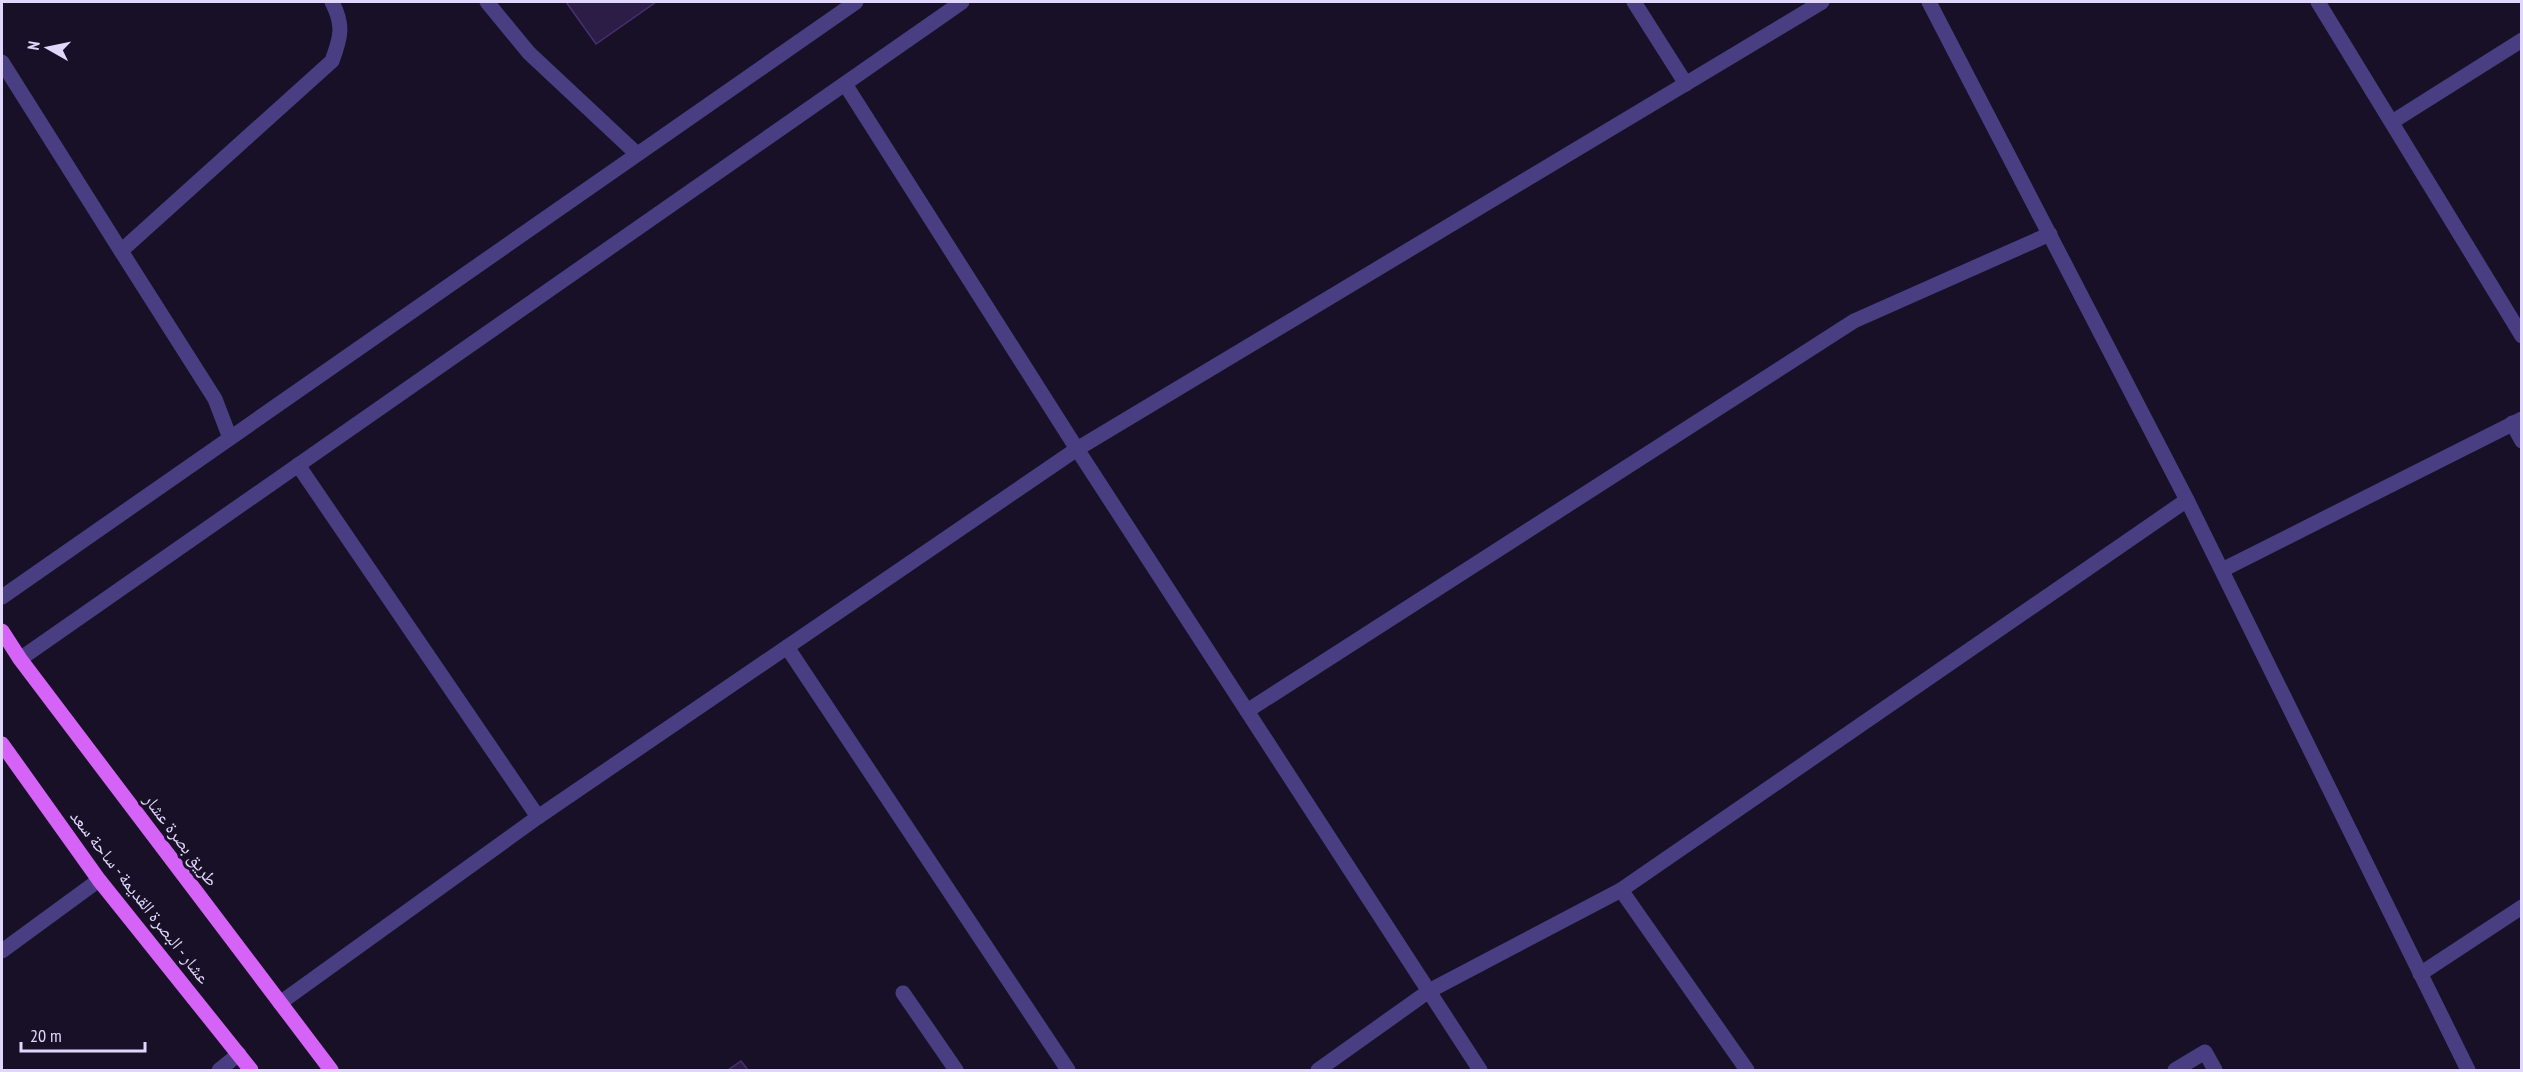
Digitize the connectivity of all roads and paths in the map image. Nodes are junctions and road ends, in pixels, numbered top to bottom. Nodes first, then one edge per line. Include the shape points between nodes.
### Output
1 (332, 2) edge
2 (488, 2) edge
3 (856, 2) edge
4 (962, 2) edge
5 (1634, 2) edge
6 (1822, 2) edge
7 (1929, 2) edge
8 (2318, 2) edge
9 (2522, 40) edge
10 (2, 62) edge
11 (845, 84) junction
12 (1686, 84) junction
13 (2391, 122) junction
14 (637, 154) junction
15 (2050, 234) junction
16 (121, 251) junction
17 (2522, 336) edge
18 (2517, 421) edge
19 (230, 438) junction
20 (2522, 441) edge
21 (1077, 449) junction
22 (298, 465) junction
23 (2187, 500) junction
24 (2222, 570) junction
25 (2, 597) edge
26 (2, 631) edge
27 (787, 647) junction
28 (20, 659) junction
29 (1247, 711) junction
30 (2, 744) edge
31 (538, 817) junction
32 (99, 880) junction
33 (1621, 890) junction
34 (2522, 907) edge
35 (2, 951) edge
36 (2420, 974) junction
37 (1429, 991) junction
38 (903, 993) dead end
39 (280, 1003) junction
40 (238, 1054) junction
41 (219, 1071) edge
42 (251, 1071) edge
43 (331, 1071) edge
44 (956, 1071) edge
45 (1068, 1071) edge
46 (1318, 1071) edge
47 (1480, 1071) edge
48 (1747, 1071) edge
49 (2175, 1071) edge
50 (2215, 1071) edge
51 (2468, 1071) edge

1 - 16 street via 339,15 340,38 332,61
2 - 14 street via 529,53
3 - 14 street
4 - 11 street
5 - 12 street
6 - 12 street
7 - 15 street
8 - 13 street
9 - 13 street
10 - 16 street
11 - 21 street
11 - 22 street
12 - 21 street
13 - 17 street
14 - 19 street
15 - 23 street
15 - 29 street via 1854,321
16 - 19 street via 215,399
18 - 20 street
18 - 24 street
19 - 25 street
21 - 27 street
21 - 29 street
22 - 28 street
22 - 31 street
23 - 24 street
23 - 33 street
24 - 36 street
26 - 28 main road, طريق بصرة عشار
27 - 31 street
27 - 45 street
28 - 39 main road, طريق بصرة عشار
29 - 37 street
30 - 32 main road, عشار - البصرة القديمة - ساحة سعد
31 - 39 street
32 - 35 street
32 - 40 main road, عشار - البصرة القديمة - ساحة سعد
33 - 37 street
33 - 48 street
34 - 36 street
36 - 51 street
37 - 46 street
37 - 47 street
38 - 44 street
39 - 43 main road, طريق بصرة عشار
40 - 41 street
40 - 42 main road, عشار - البصرة القديمة - ساحة سعد
49 - 50 street via 2205,1052

